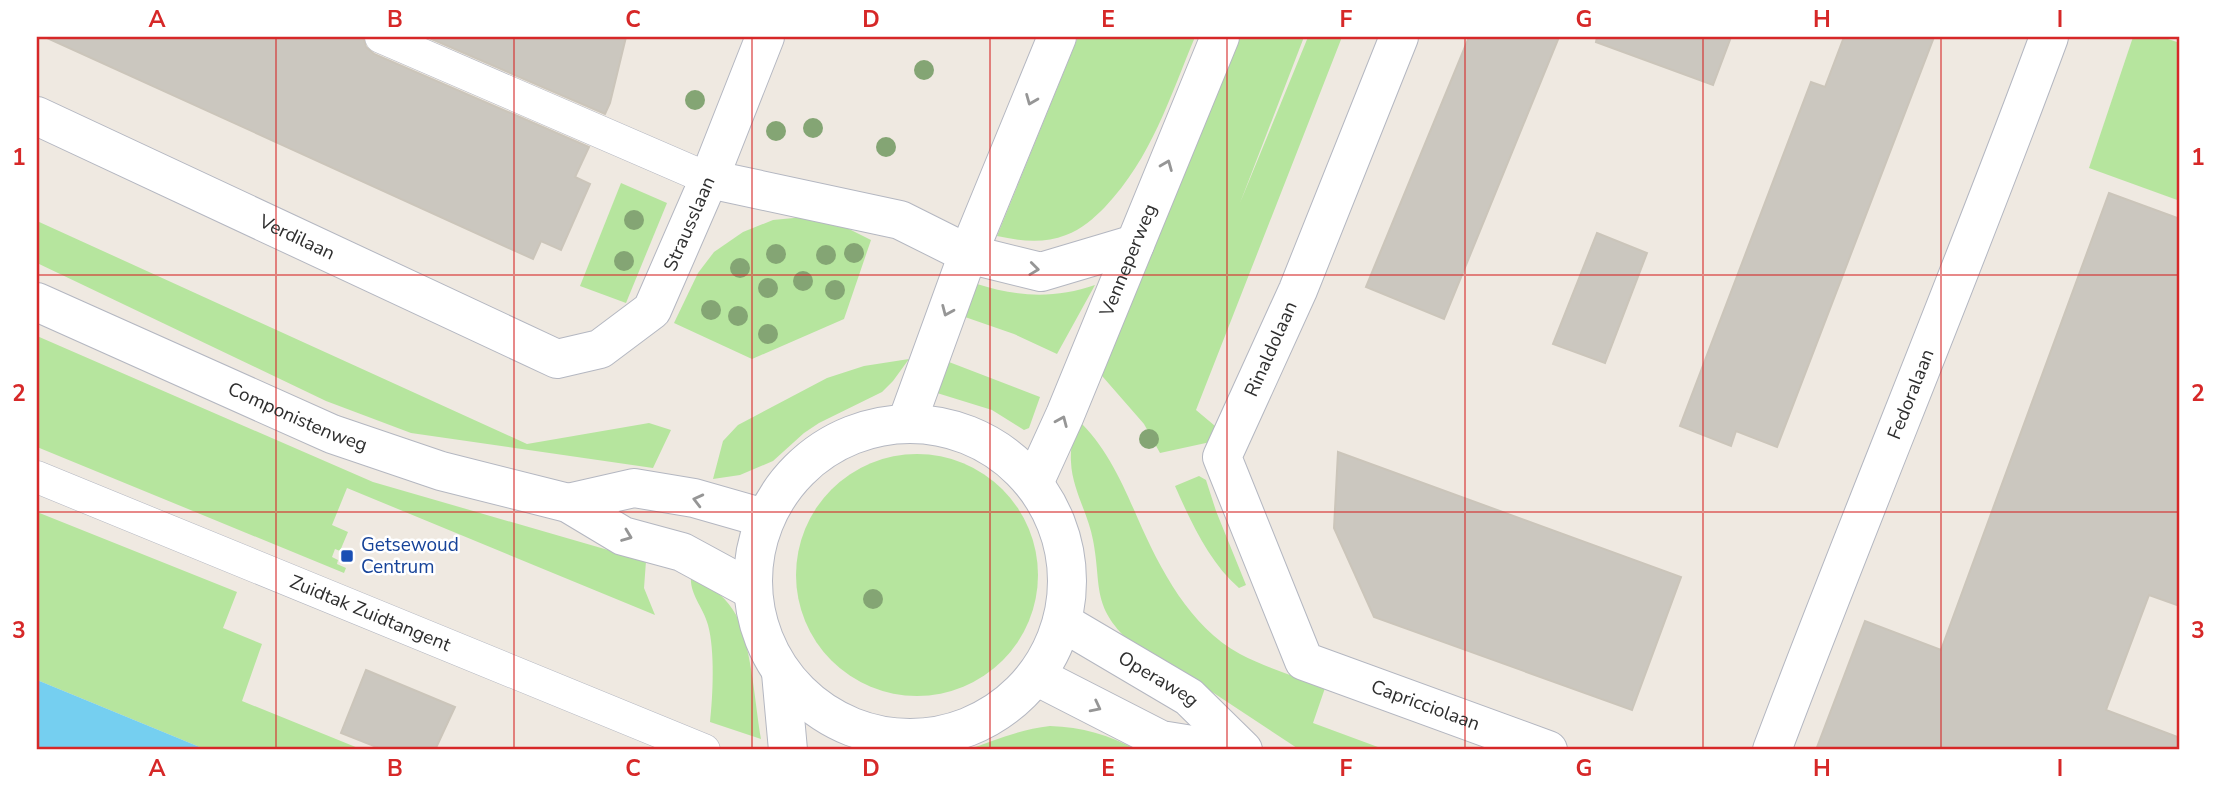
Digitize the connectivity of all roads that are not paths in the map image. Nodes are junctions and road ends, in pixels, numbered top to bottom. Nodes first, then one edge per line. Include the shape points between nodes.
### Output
1 (381, 37) edge
2 (765, 37) edge
3 (1057, 37) edge
4 (1220, 37) edge
5 (1399, 37) edge
6 (2049, 37) edge
7 (37, 116) edge
8 (709, 179) junction
9 (1135, 244) junction
10 (968, 254) junction
11 (37, 302) edge
12 (557, 359) joint
13 (907, 422) junction
14 (37, 477) edge
15 (1034, 483) junction
16 (568, 503) junction
17 (764, 518) junction
18 (752, 590) junction
19 (1062, 622) junction
20 (1304, 661) joint
21 (781, 673) junction
22 (1035, 676) junction
23 (907, 744) edge
24 (704, 750) edge
25 (788, 750) edge
26 (1223, 750) edge
27 (1243, 750) edge
28 (1548, 750) edge
29 (1772, 750) edge

1 - 8 lane
2 - 8 street, Strausslaan
3 -> 10 street
9 -> 4 street, Venneperweg
5 - 20 street, Rinaldolaan via 1298,290 1222,457
6 - 29 street, Fedoralaan
7 - 12 street, Verdilaan
8 - 10 street via 900,220
8 - 12 street, Strausslaan via 652,310 600,349
10 -> 9 street via 1041,272
15 -> 9 street, Venneperweg
10 -> 13 street
11 - 16 street, Componistenweg via 332,434 441,471
13 - 15 street via 955,429 977,439 999,450
13 - 17 street via 876,425 821,449 798,468
14 - 24 lane, Zuidtak Zuidtangent
15 - 19 street via 1053,515 1064,549 1067,586
17 -> 16 street, Componistenweg via 694,498 634,488
16 -> 18 street, Componistenweg via 623,536 682,552
17 - 18 street
18 - 21 street via 766,647
19 - 22 street
19 - 27 street, Operaweg via 1189,697
20 - 28 street, Capricciolaan
21 - 23 street via 824,714
21 - 25 street
22 - 23 street via 1000,710 979,723
22 -> 26 street via 1161,740

